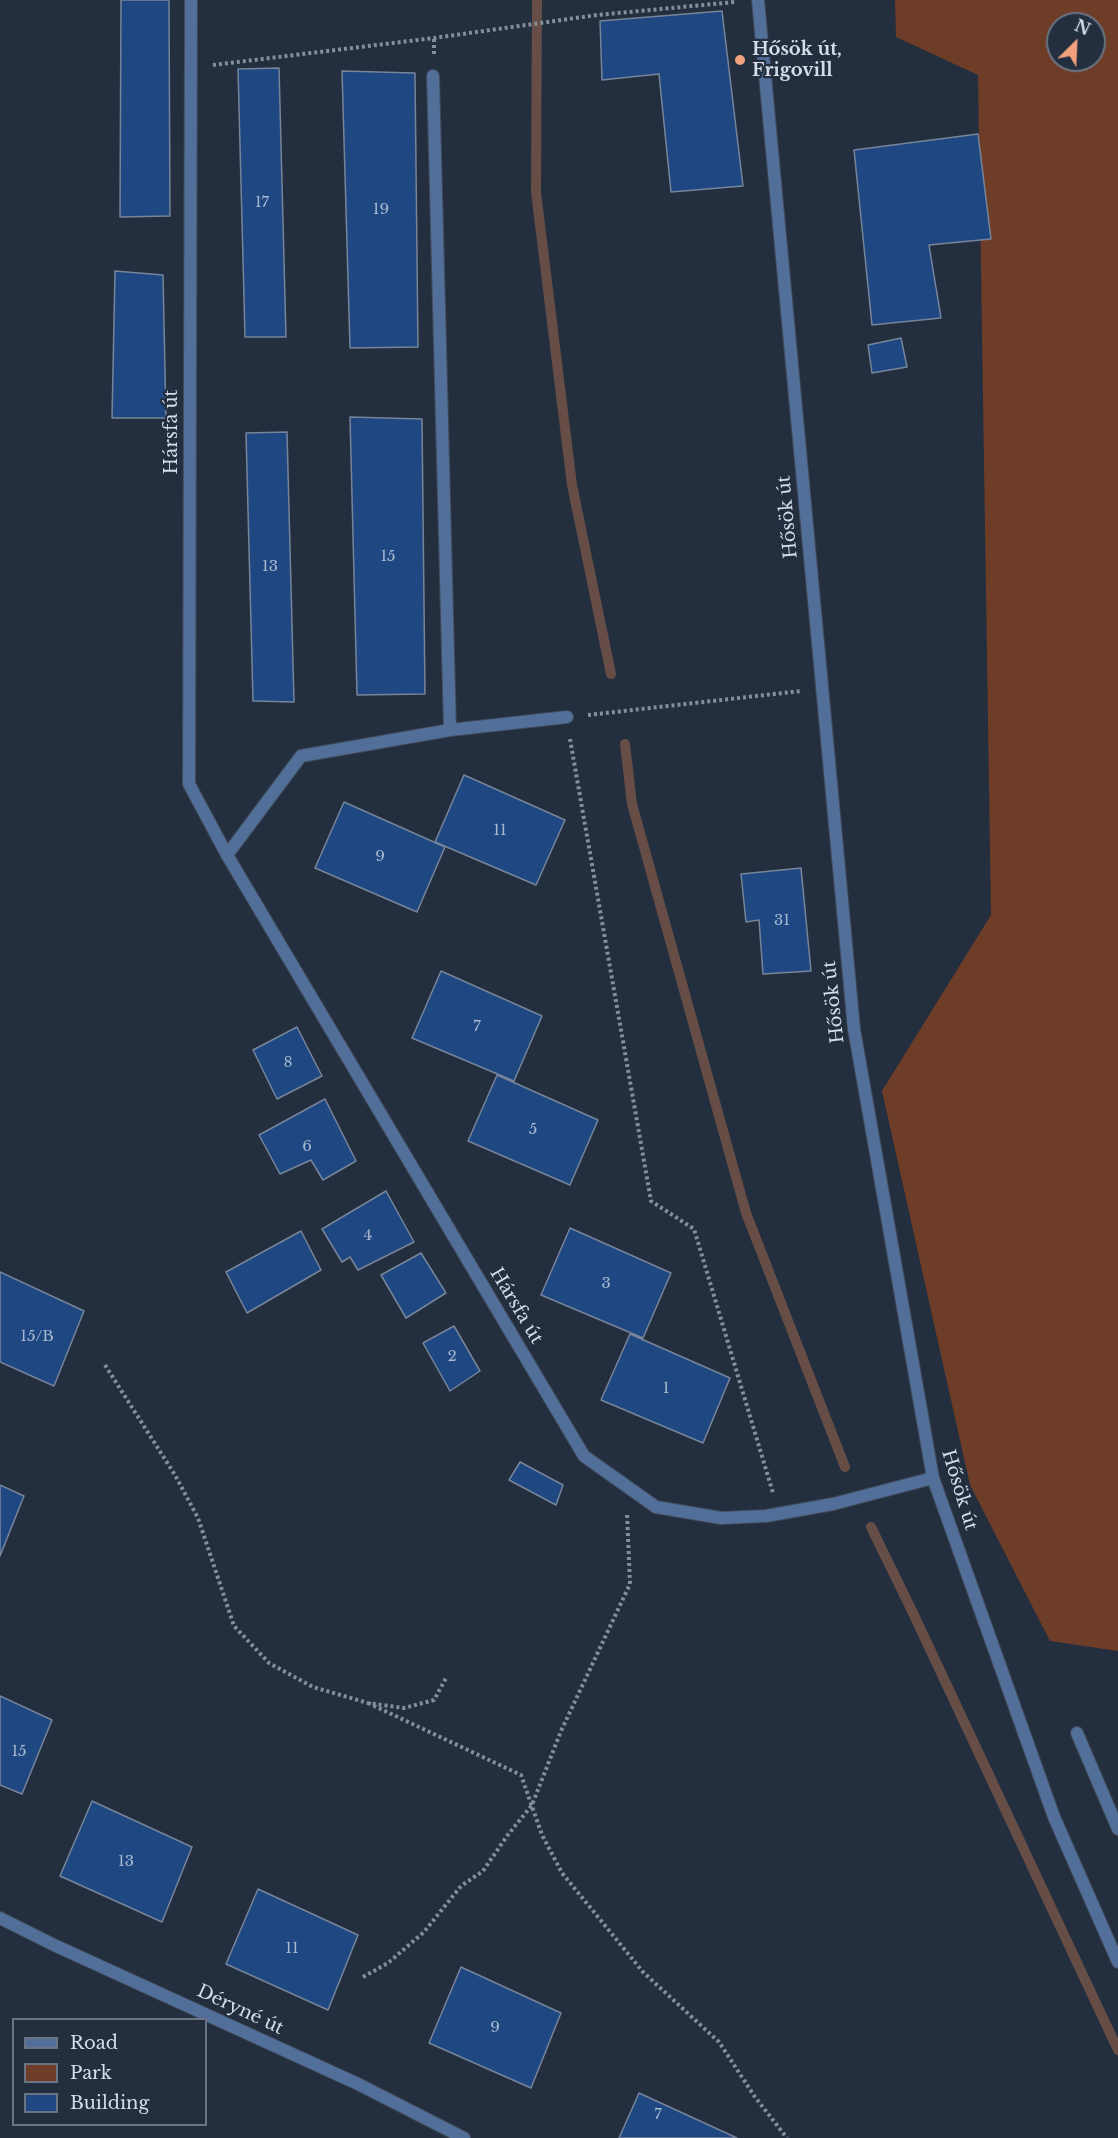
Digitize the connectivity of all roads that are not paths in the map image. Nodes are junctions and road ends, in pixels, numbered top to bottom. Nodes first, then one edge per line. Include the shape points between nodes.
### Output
1 (191, 0) edge
2 (758, 0) edge
3 (433, 76) dead end
4 (567, 717) road end
5 (450, 730) junction
6 (227, 855) junction
7 (933, 1478) junction
8 (1077, 1733) dead end
9 (1118, 1829) edge
10 (0, 1918) edge
11 (1118, 1962) edge
12 (464, 2138) edge

1 - 6 street, Hársfa út via 189,784
2 - 7 street, Hősök út via 854,1029
3 - 5 street
4 - 5 street
5 - 6 street via 301,756
6 - 7 street, Hársfa út via 584,1456 657,1507 721,1518 779,1514 833,1504
7 - 11 street, Hősök út via 1054,1817
8 - 9 street
10 - 12 street, Déryné út via 358,2084

